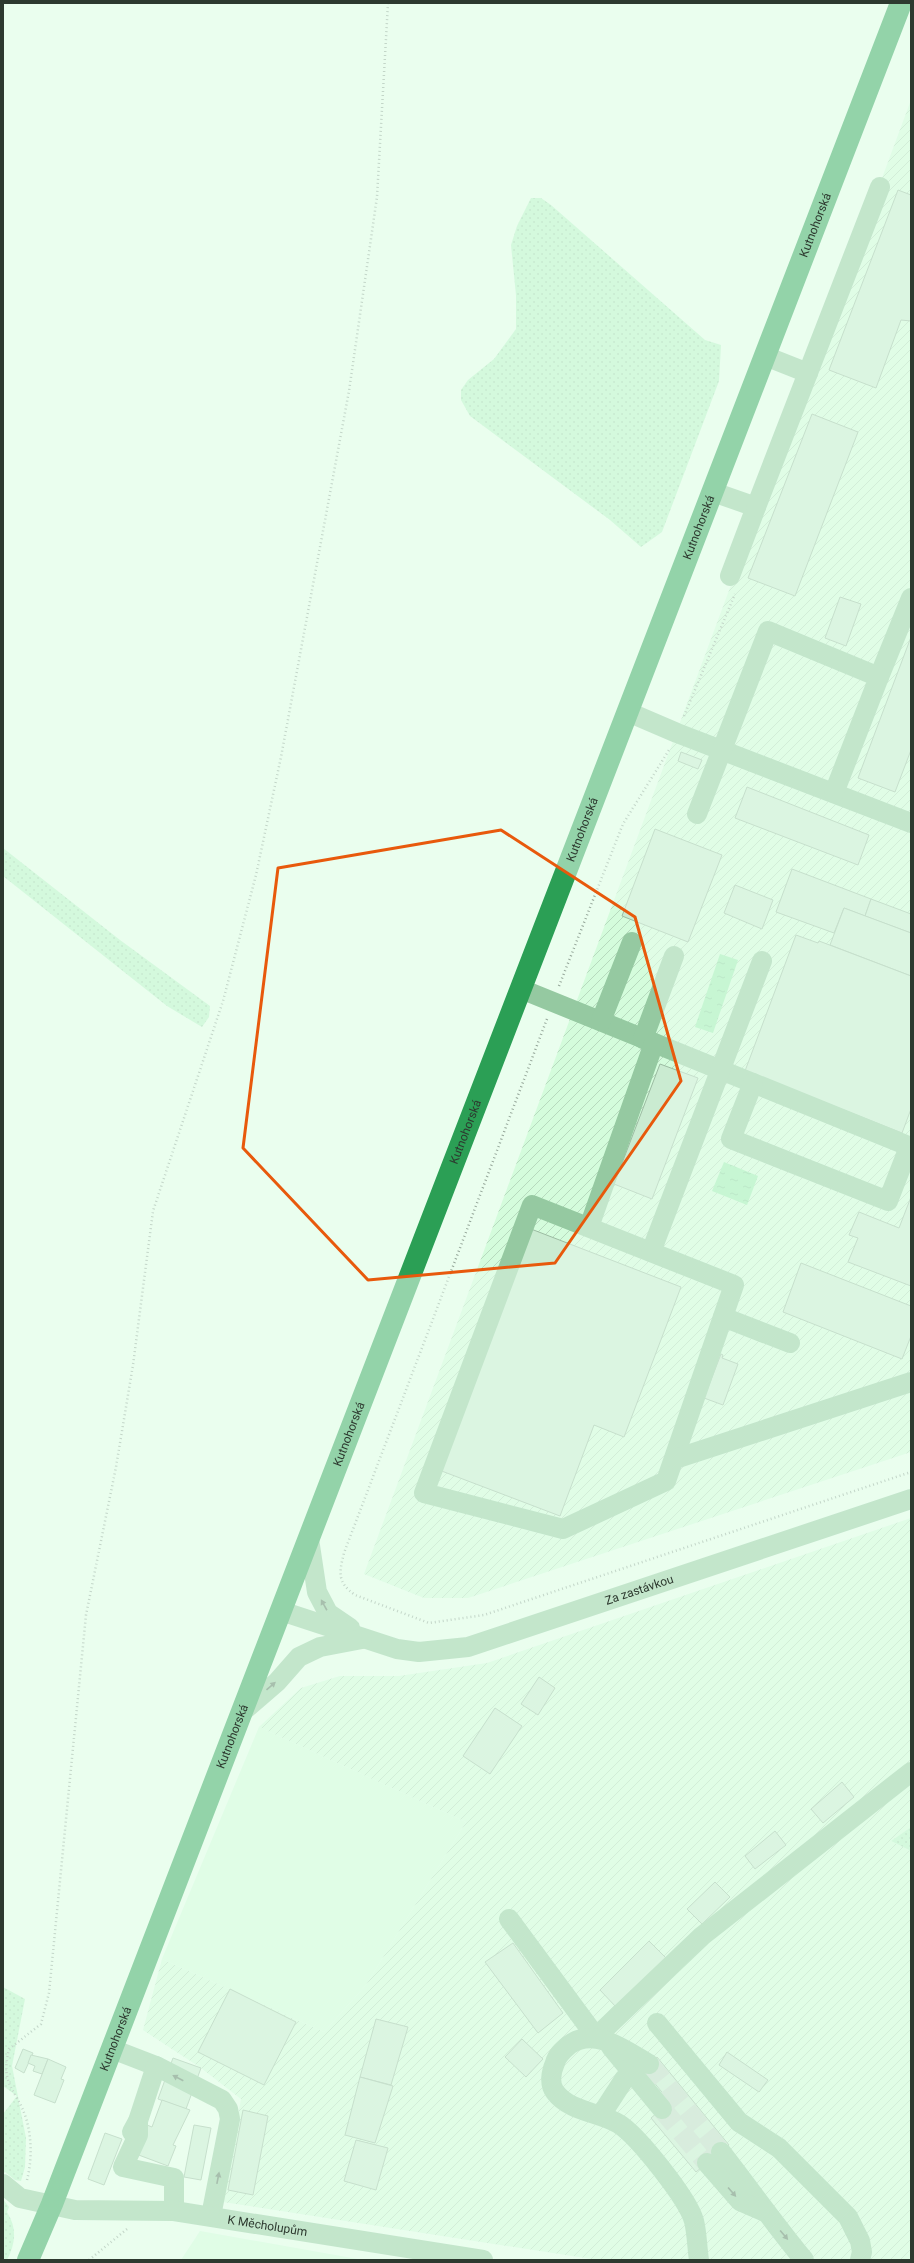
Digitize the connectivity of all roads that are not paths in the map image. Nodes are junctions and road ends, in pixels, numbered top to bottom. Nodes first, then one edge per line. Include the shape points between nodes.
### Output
1 (904, 8) edge
2 (880, 187) dead end
3 (765, 356) junction
4 (808, 373) junction
5 (713, 492) junction
6 (756, 507) junction
7 (730, 576) road end
8 (911, 598) edge
9 (879, 677) junction
10 (628, 712) junction
11 (722, 750) junction
12 (834, 793) junction
13 (697, 814) dead end
14 (909, 816) edge
15 (632, 942) dead end
16 (674, 956) dead end
17 (762, 961) dead end
18 (521, 989) junction
19 (600, 1021) junction
20 (649, 1041) junction
21 (720, 1070) junction
22 (753, 1083) junction
23 (910, 1147) edge
24 (589, 1228) junction
25 (651, 1252) junction
26 (722, 1317) junction
27 (790, 1343) dead end
28 (911, 1382) edge
29 (674, 1459) junction
30 (911, 1499) edge
31 (308, 1539) junction
32 (281, 1611) junction
33 (364, 1638) junction
34 (242, 1712) junction
35 (911, 1772) edge
36 (509, 1919) dead end
37 (657, 2023) dead end
38 (602, 2039) junction
39 (112, 2049) junction
40 (649, 2064) tunnel mouth
41 (156, 2066) junction
42 (625, 2078) dead end
43 (662, 2108) tunnel mouth
44 (601, 2116) junction
45 (714, 2157) tunnel mouth
46 (3, 2184) edge
47 (52, 2204) junction
48 (174, 2211) junction
49 (211, 2216) junction
50 (28, 2260) edge
51 (483, 2260) edge
52 (699, 2260) edge
53 (804, 2260) edge
54 (860, 2260) edge

1 - 3 main road, Kutnohorská
2 - 4 street
3 - 4 street
3 - 5 main road, Kutnohorská
4 - 6 street
5 - 6 street
5 - 10 main road, Kutnohorská
6 - 7 street
8 - 9 street
9 - 11 street via 768,631
9 - 12 street
10 - 11 street
10 - 18 main road, Kutnohorská
11 - 12 street
11 - 13 street
12 - 14 street
15 - 19 street
16 - 20 street
17 - 21 street
18 - 19 street
18 - 31 main road, Kutnohorská
19 - 20 street
20 - 21 street
20 - 24 street
21 - 22 street
21 - 25 street
22 - 23 street
22 - 23 street via 732,1139 888,1201
24 - 25 street
24 - 29 street via 532,1205 424,1493 564,1529 666,1481
25 - 26 street via 734,1285
26 - 27 street
26 - 29 street
28 - 29 street
30 - 33 street, Za zastávkou via 468,1647 420,1652 398,1649
31 - 32 main road, Kutnohorská
33 -> 31 street, Za zastávkou via 328,1613 317,1592
32 - 33 street, Za zastávkou
32 - 34 main road, Kutnohorská
34 -> 33 street, Za zastávkou via 277,1682 299,1657 320,1647
34 - 39 main road, Kutnohorská
35 - 38 street via 702,1936
36 - 38 street
37 - 54 street via 739,2122 779,2148 848,2217 860,2241
38 - 40 street
38 - 43 street
38 - 44 street via 578,2040 562,2051 550,2078 554,2091 562,2100
39 - 41 street
39 - 47 main road, Kutnohorská
41 - 48 street via 138,2121 138,2135 123,2166 174,2178
49 -> 41 street via 230,2119 228,2109 222,2100
42 - 44 street
44 - 52 street via 620,2124 631,2134 676,2186 694,2221
45 -> 53 street via 752,2192 763,2211
46 - 47 street, K Měcholupům via 20,2198
47 - 48 street, K Měcholupům via 94,2212
47 - 50 main road, Kutnohorská
48 - 49 street, K Měcholupům
49 - 51 street, K Měcholupům

